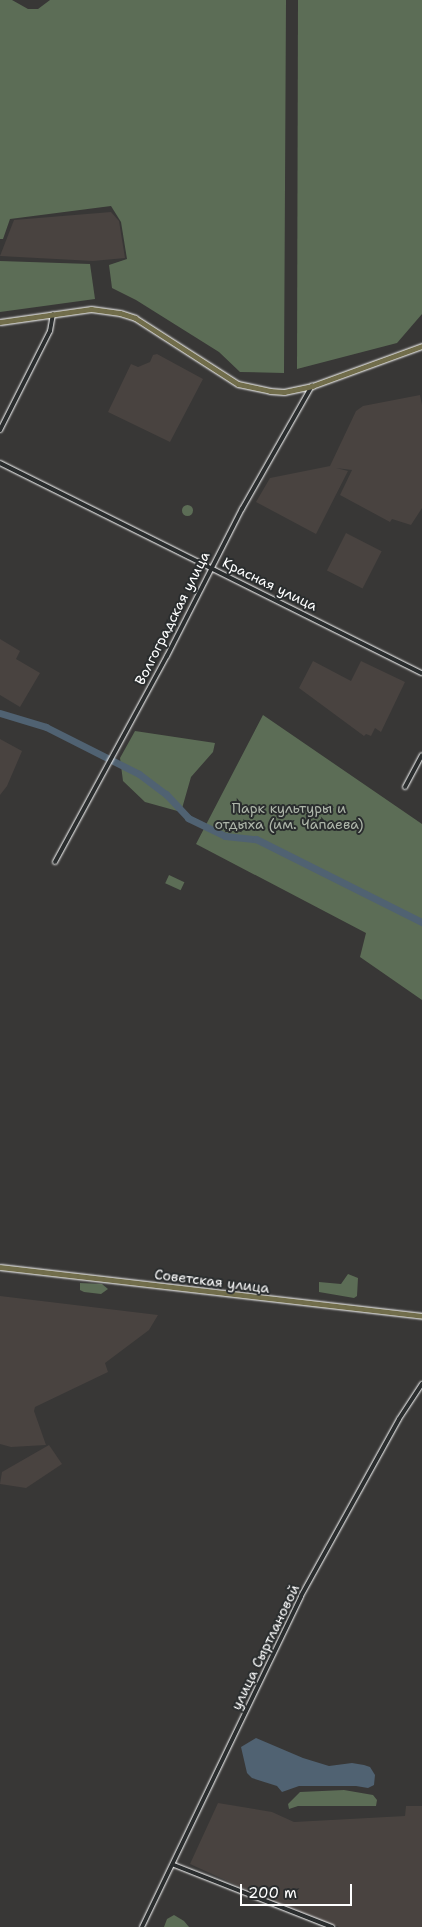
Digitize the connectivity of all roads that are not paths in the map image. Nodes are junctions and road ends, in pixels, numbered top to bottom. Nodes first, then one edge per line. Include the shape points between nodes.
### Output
1 (53, 314) junction
2 (0, 322) edge
3 (422, 346) edge
4 (312, 386) junction
5 (0, 430) edge
6 (0, 463) edge
7 (211, 567) junction
8 (422, 673) edge
9 (422, 755) edge
10 (405, 787) dead end
11 (55, 862) dead end
12 (0, 1267) edge
13 (422, 1316) edge
14 (422, 1384) edge
15 (174, 1865) junction
16 (142, 1927) edge
17 (332, 1927) edge

1 - 2 main road
1 - 4 main road via 91,309 120,313 134,318 238,384 284,392
1 - 5 street via 50,331
3 - 4 main road
4 - 7 street, Волгоградская улица
6 - 7 street, Красная улица
7 - 8 street, Красная улица
7 - 11 street, Волгоградская улица via 167,656
9 - 10 street
12 - 13 main road, Советская улица
14 - 15 street, улица Сыртлановой via 399,1419 301,1596
15 - 16 street, улица Сыртлановой
15 - 17 street

